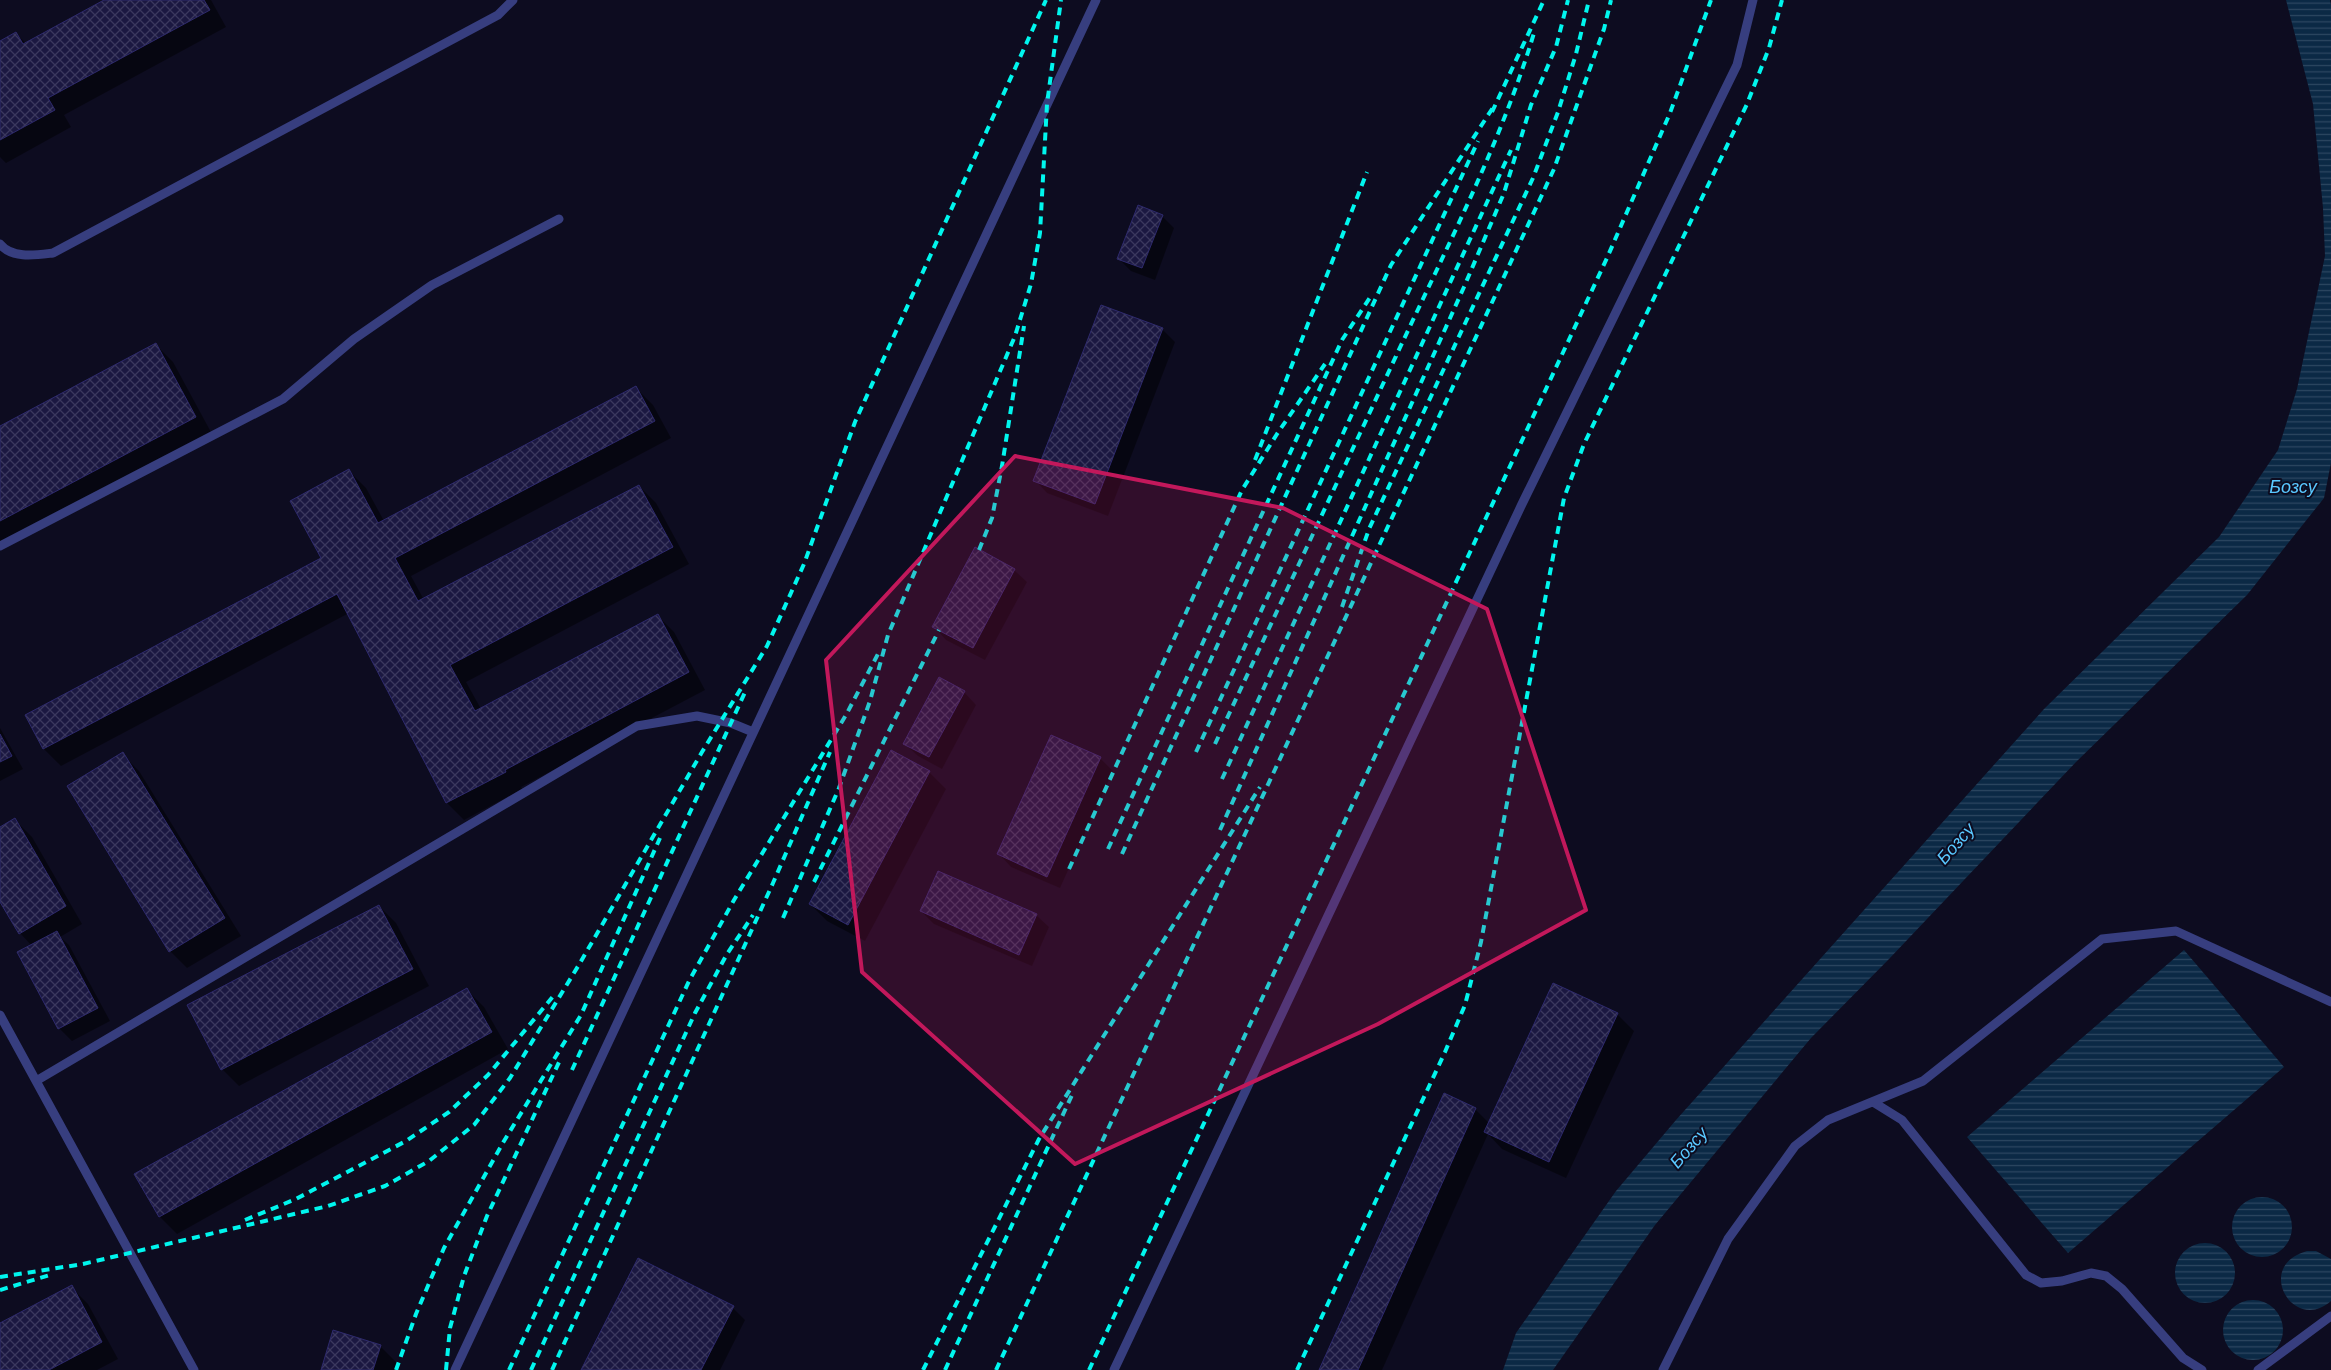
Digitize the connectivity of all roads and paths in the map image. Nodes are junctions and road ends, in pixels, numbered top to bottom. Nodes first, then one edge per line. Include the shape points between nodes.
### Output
1 (513, 0) edge
2 (1096, 0) edge
3 (1753, 0) edge
4 (560, 219) dead end
5 (2, 249) edge
6 (0, 546) edge
7 (754, 732) junction
8 (2331, 1002) edge
9 (0, 1015) edge
10 (36, 1080) junction
11 (1873, 1102) junction
12 (2331, 1316) edge
13 (194, 1370) edge
14 (455, 1370) edge
15 (1114, 1370) edge
16 (1663, 1370) edge
17 (2202, 1370) edge
18 (2258, 1370) edge

1 - 5 lane via 498,15 53,253 29,256
2 - 7 lane
3 - 15 lane via 1737,65 1522,504
4 - 6 lane via 432,285 354,339 283,399
7 - 10 lane via 697,716 637,726
7 - 14 lane
8 - 11 lane via 2176,931 2102,939 1923,1081
9 - 10 lane
10 - 13 lane
11 - 16 lane via 1828,1120 1795,1146 1728,1239
11 - 17 lane via 1902,1120 2026,1275 2041,1283 2091,1273 2106,1276 2122,1289 2183,1358
12 - 18 lane

